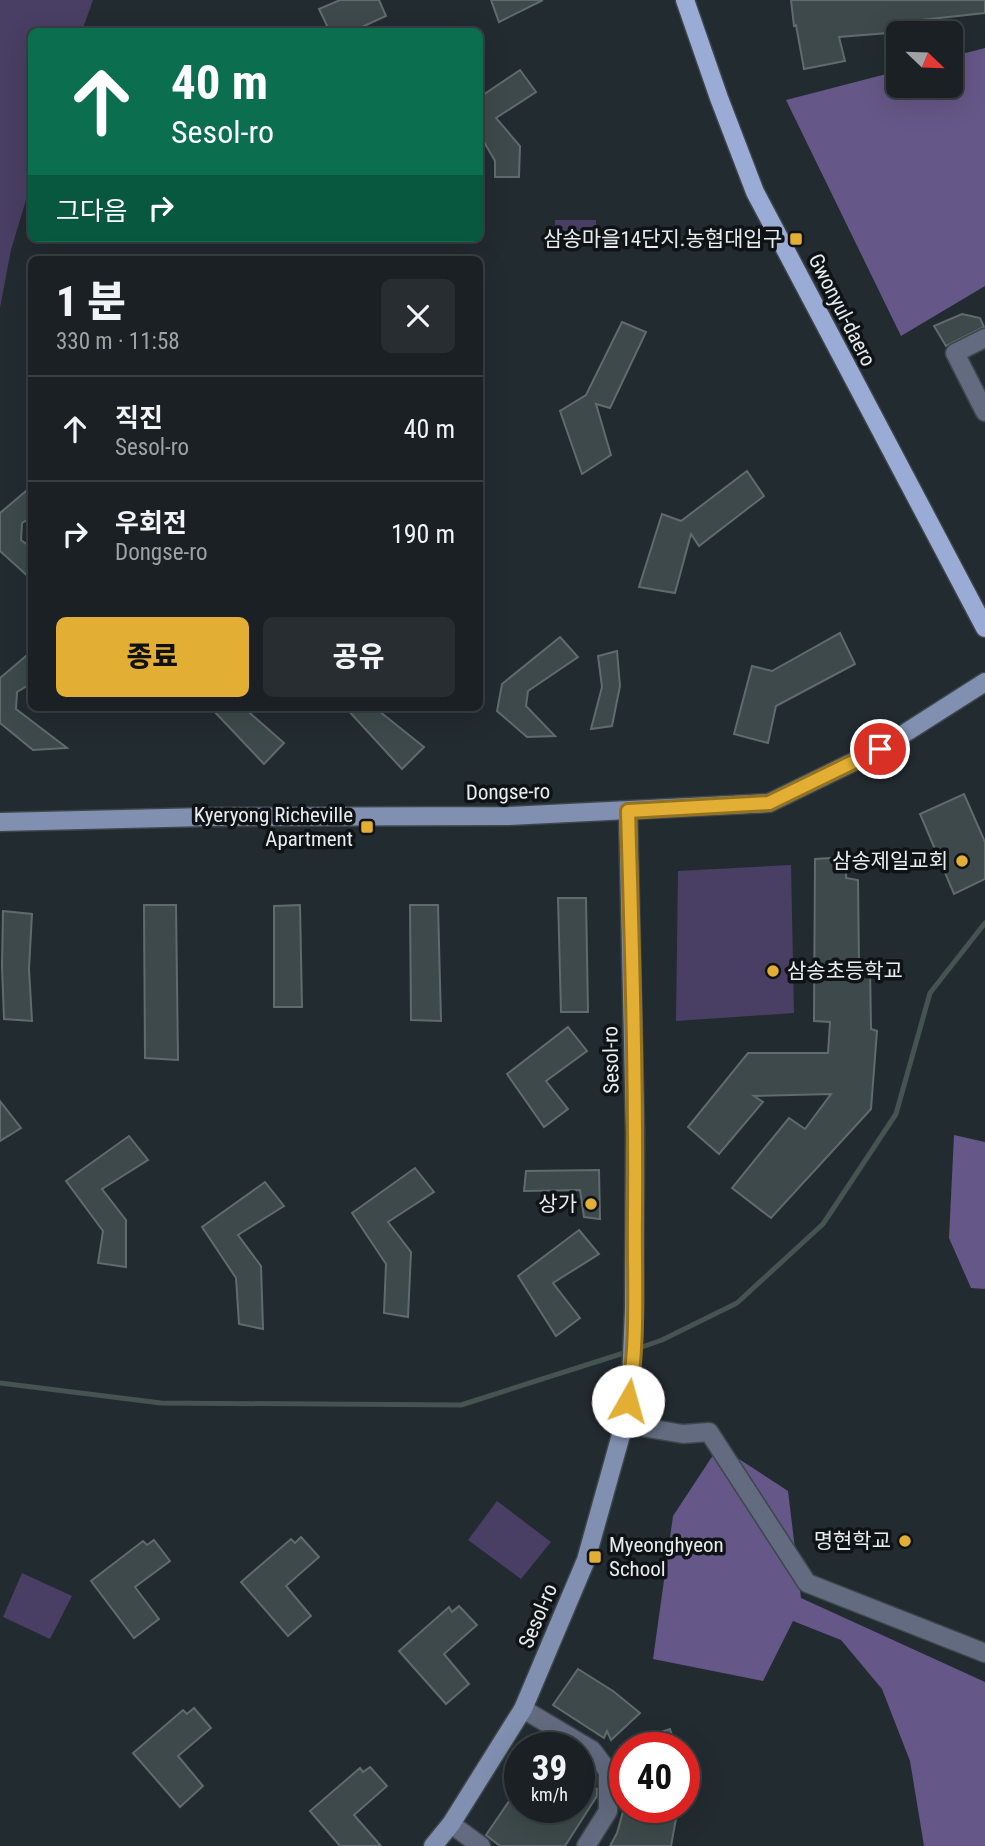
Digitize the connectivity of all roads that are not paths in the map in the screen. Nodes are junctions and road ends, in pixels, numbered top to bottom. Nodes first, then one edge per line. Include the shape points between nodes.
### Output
1 (685, 0) edge
2 (985, 338) edge
3 (985, 412) edge
4 (985, 628) edge
5 (985, 682) edge
6 (628, 811) junction
7 (0, 822) edge
8 (624, 1424) junction
9 (985, 1654) edge
10 (523, 1709) junction
11 (452, 1824) junction
12 (433, 1846) edge
13 (481, 1846) edge
14 (586, 1846) edge

1 - 4 main road, Gwonyul-daero via 755,191
2 - 3 street via 955,353
5 - 6 street, Dongse-ro via 880,749 769,803
6 - 7 street, Dongse-ro
6 - 8 street, Sesol-ro via 634,1309
8 - 9 street via 683,1434 709,1432 807,1583
8 - 10 street, Sesol-ro via 586,1560
10 - 11 street, Sesol-ro
10 - 14 street via 592,1750 608,1772 608,1811
11 - 12 street, Sesol-ro
11 - 13 street

